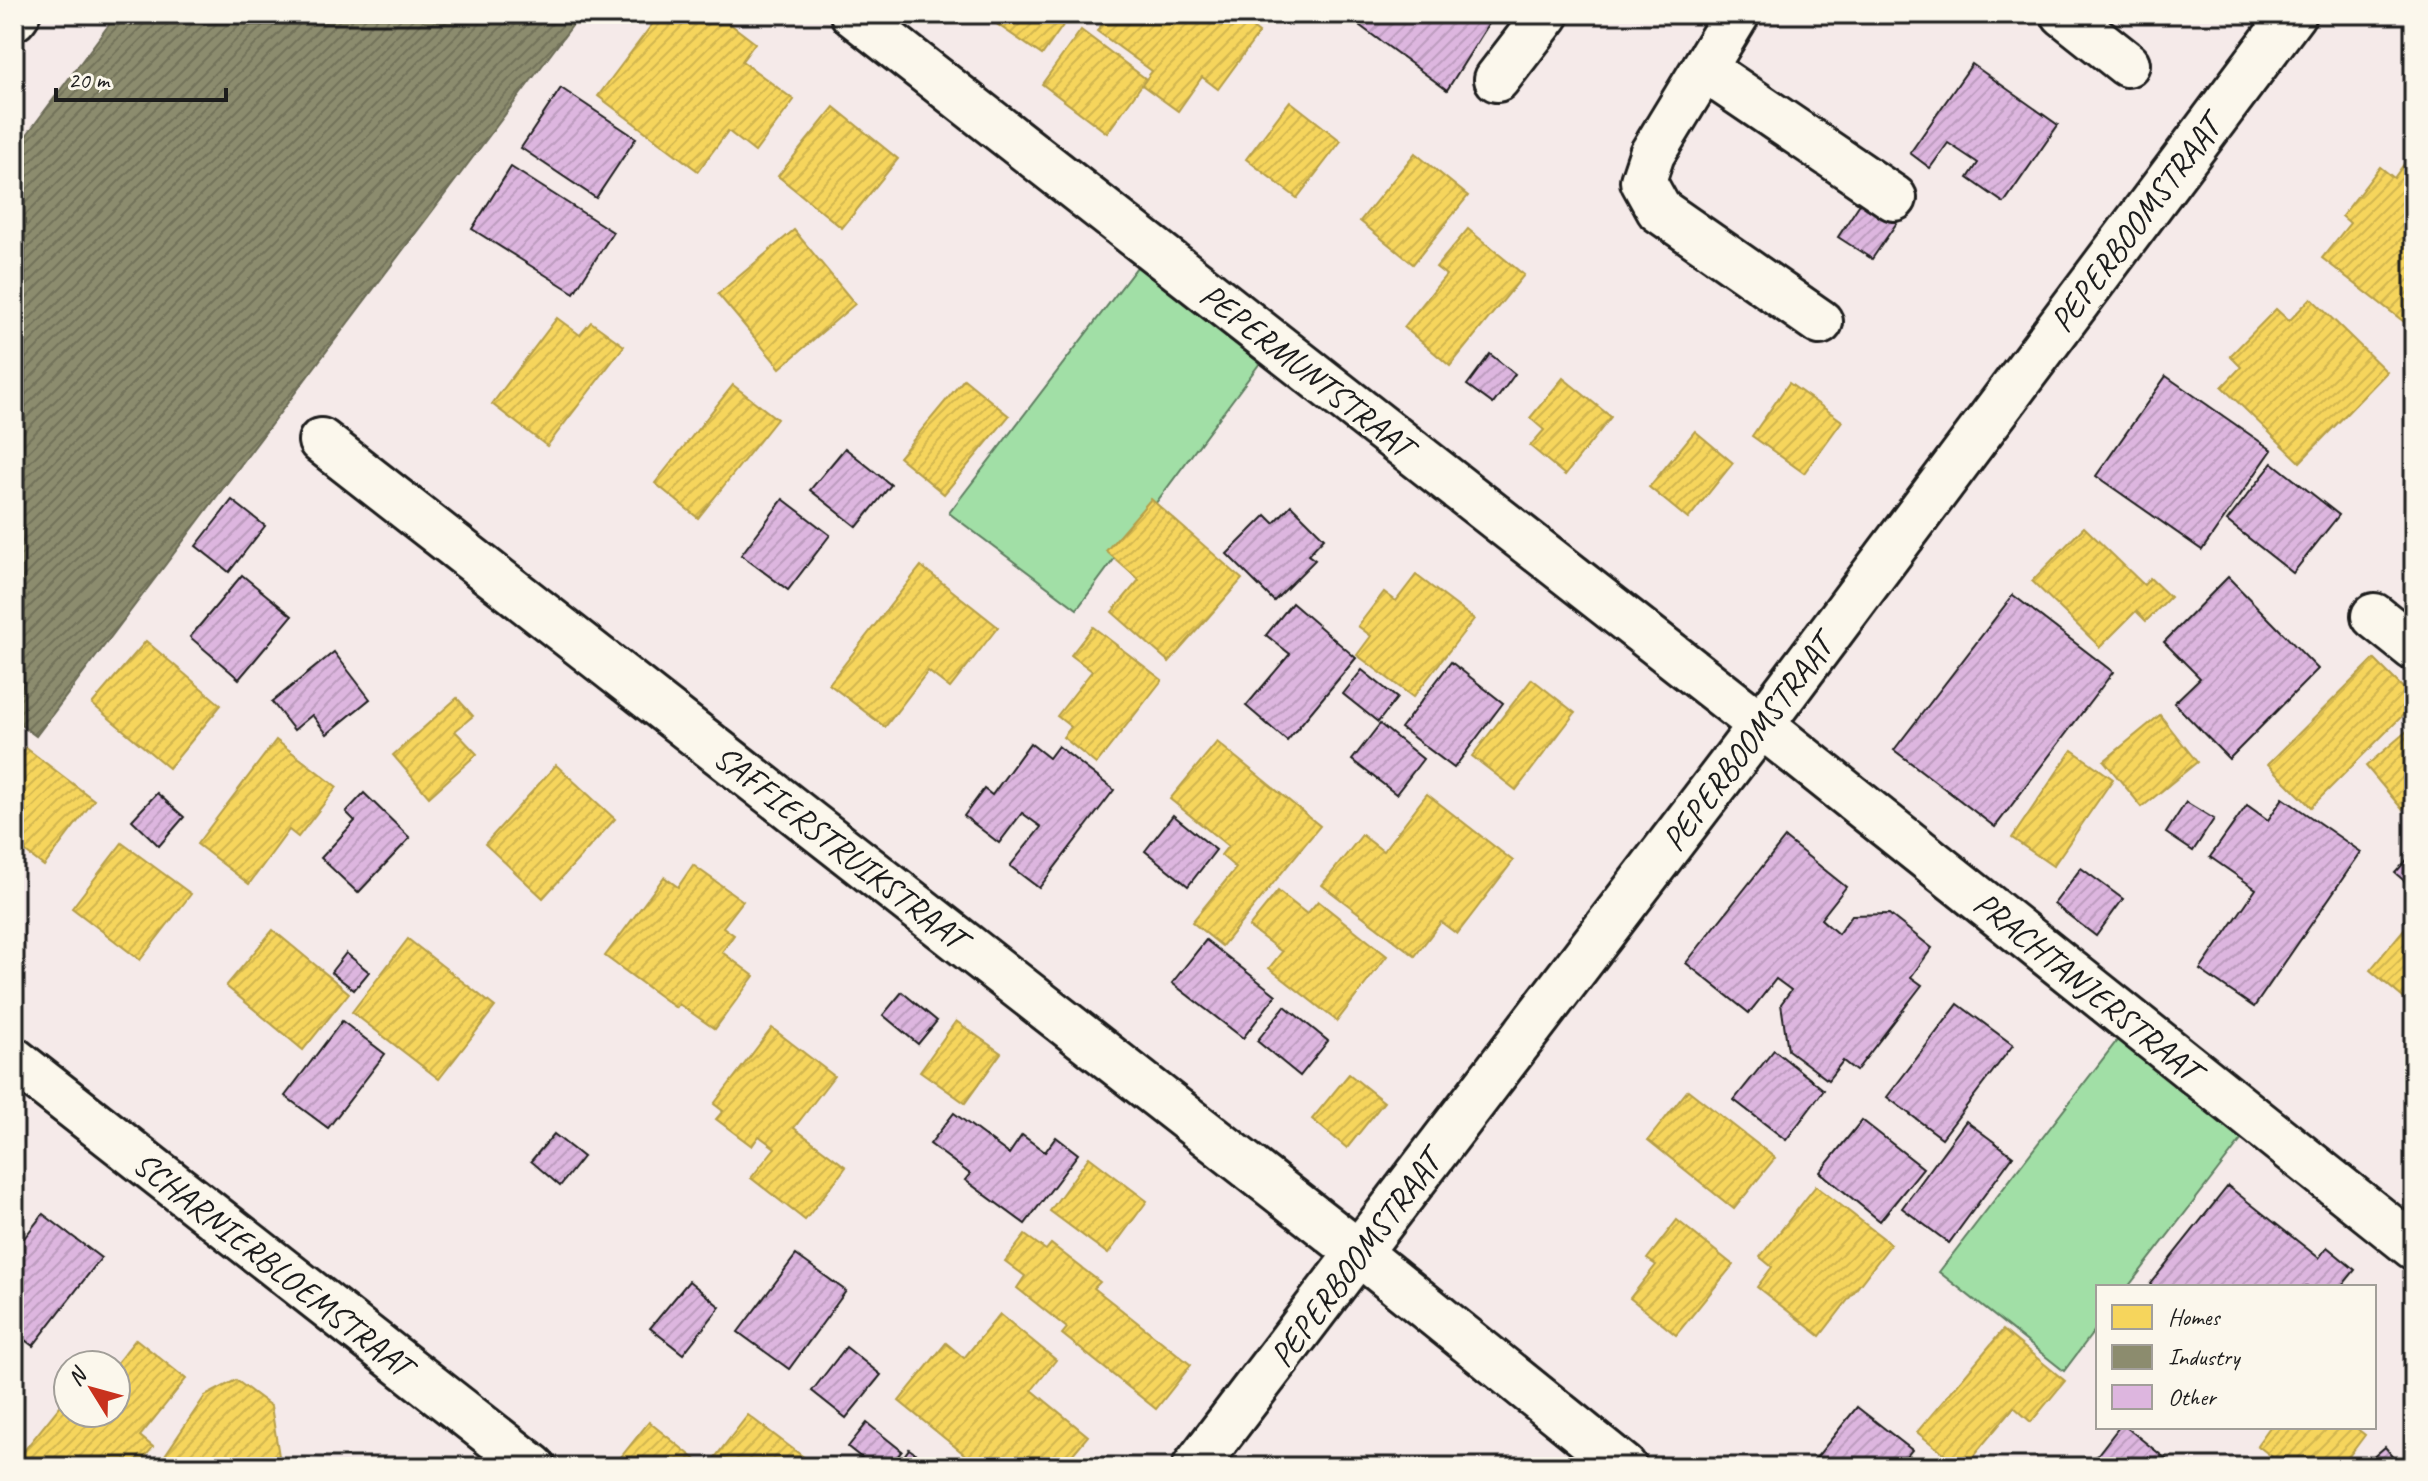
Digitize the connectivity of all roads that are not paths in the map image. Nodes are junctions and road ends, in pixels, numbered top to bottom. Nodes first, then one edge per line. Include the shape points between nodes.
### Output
1 (853, 14) edge
2 (1547, 14) edge
3 (1737, 14) edge
4 (2064, 14) edge
5 (2293, 14) edge
6 (2127, 64) dead end
7 (1704, 69) junction
8 (1497, 79) dead end
9 (1894, 198) dead end
10 (1820, 322) dead end
11 (321, 441) dead end
12 (2374, 616) dead end
13 (2414, 648) edge
14 (1761, 725) junction
15 (14, 1060) edge
16 (2414, 1247) edge
17 (1359, 1253) junction
18 (533, 1467) edge
19 (1195, 1467) edge
20 (1624, 1467) edge

1 - 14 street, PEPERMUNTSTRAAT
2 - 8 street
3 - 7 street
4 - 6 street
5 - 14 street, PEPERBOOMSTRAAT
7 - 9 street
7 - 10 street via 1652,154 1643,181 1659,210
11 - 17 street, SAFFIERSTRUIKSTRAAT
12 - 13 street
14 - 16 street, PRACHTANJERSTRAAT
14 - 17 street, PEPERBOOMSTRAAT
15 - 18 street, SCHARNIERBLOEMSTRAAT
17 - 19 street, PEPERBOOMSTRAAT
17 - 20 street, SAFFIERSTRUIKSTRAAT

